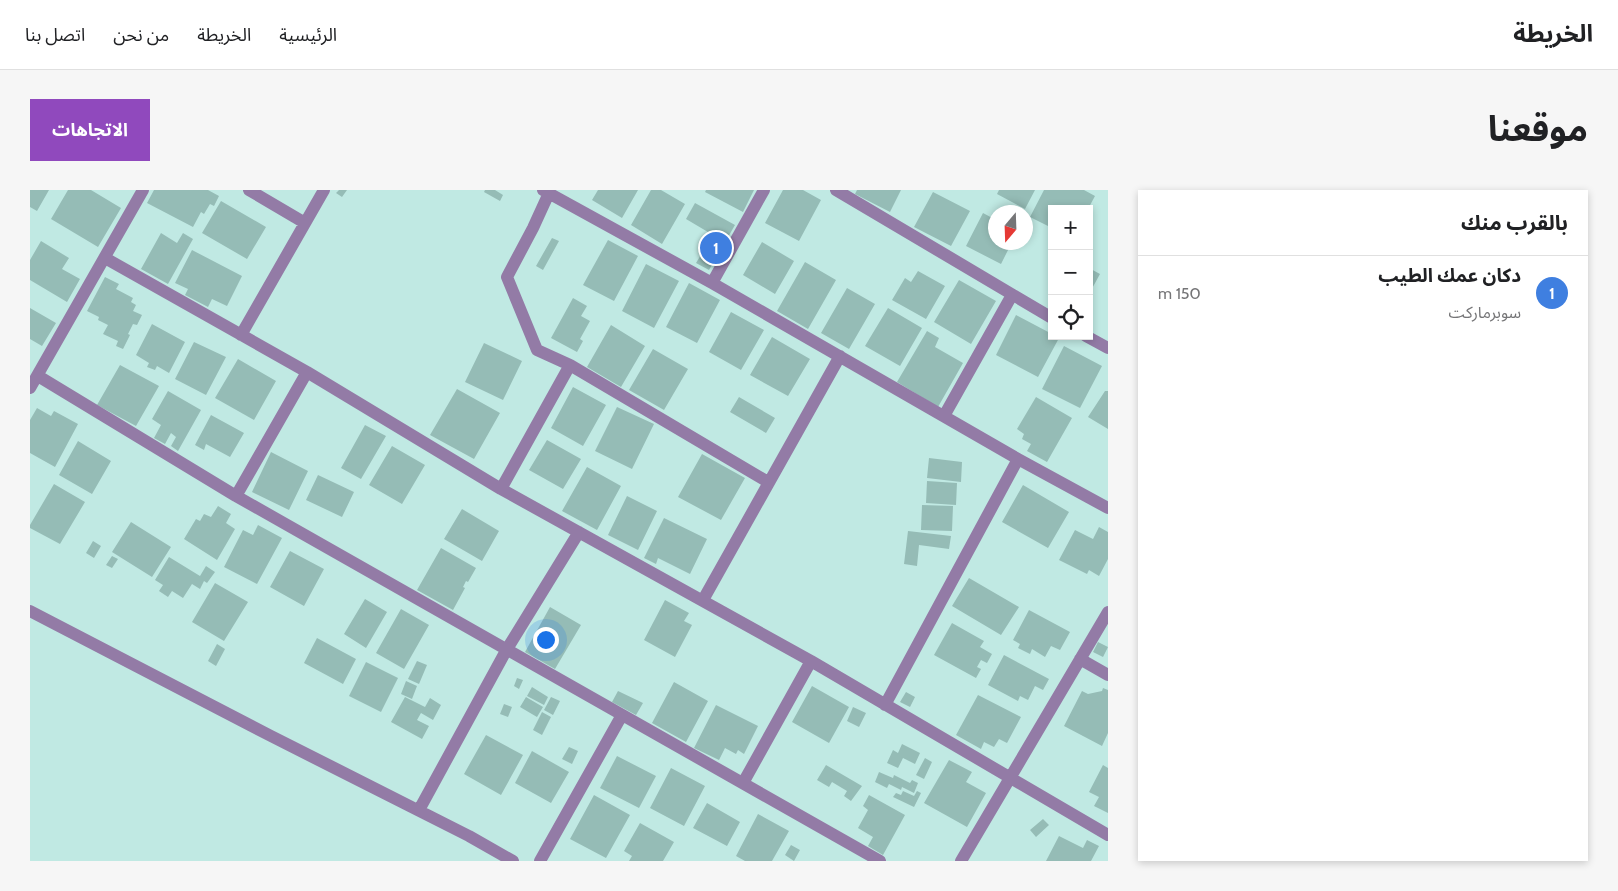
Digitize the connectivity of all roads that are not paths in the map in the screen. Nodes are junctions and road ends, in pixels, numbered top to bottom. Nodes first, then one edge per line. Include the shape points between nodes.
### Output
1 (143, 190) edge
2 (249, 190) edge
3 (324, 190) edge
4 (764, 190) edge
5 (836, 190) edge
6 (546, 192) edge
7 (305, 224) junction
8 (105, 258) junction
9 (712, 283) junction
10 (1012, 295) junction
11 (1048, 316) edge
12 (241, 335) junction
13 (1093, 340) edge
14 (1108, 348) edge
15 (840, 356) junction
16 (570, 366) junction
17 (307, 372) junction
18 (38, 376) junction
19 (30, 388) edge
20 (944, 416) junction
21 (1018, 459) junction
22 (768, 482) junction
23 (501, 489) junction
24 (236, 496) junction
25 (1108, 508) edge
26 (578, 532) junction
27 (703, 600) junction
28 (30, 610) edge
29 (1108, 612) edge
30 (507, 649) junction
31 (1080, 659) junction
32 (811, 661) junction
33 (1108, 675) edge
34 (885, 705) junction
35 (622, 715) junction
36 (1010, 778) junction
37 (743, 783) junction
38 (419, 810) junction
39 (1108, 834) edge
40 (513, 861) edge
41 (540, 861) edge
42 (880, 861) edge
43 (961, 861) edge

1 - 8 street
2 - 7 street
3 - 7 street
4 - 9 street
5 - 10 street
6 - 9 street
6 - 16 street via 533,228 507,277 537,350
7 - 12 street
8 - 12 street
8 - 18 street
9 - 15 street
10 - 11 street
10 - 20 street
12 - 17 street
13 - 14 street
15 - 20 street
15 - 22 street
16 - 22 street
16 - 23 street
17 - 23 street
17 - 24 street
18 - 19 street
18 - 24 street
20 - 21 street
21 - 25 street
21 - 34 street
22 - 27 street
23 - 26 street
24 - 30 street
26 - 27 street
26 - 30 street
27 - 32 street
28 - 38 street
29 - 31 street
30 - 35 street
30 - 38 street
31 - 33 street
31 - 36 street
32 - 34 street
32 - 37 street
34 - 36 street
35 - 37 street
35 - 41 street
36 - 39 street
36 - 43 street
37 - 42 street
38 - 40 street

